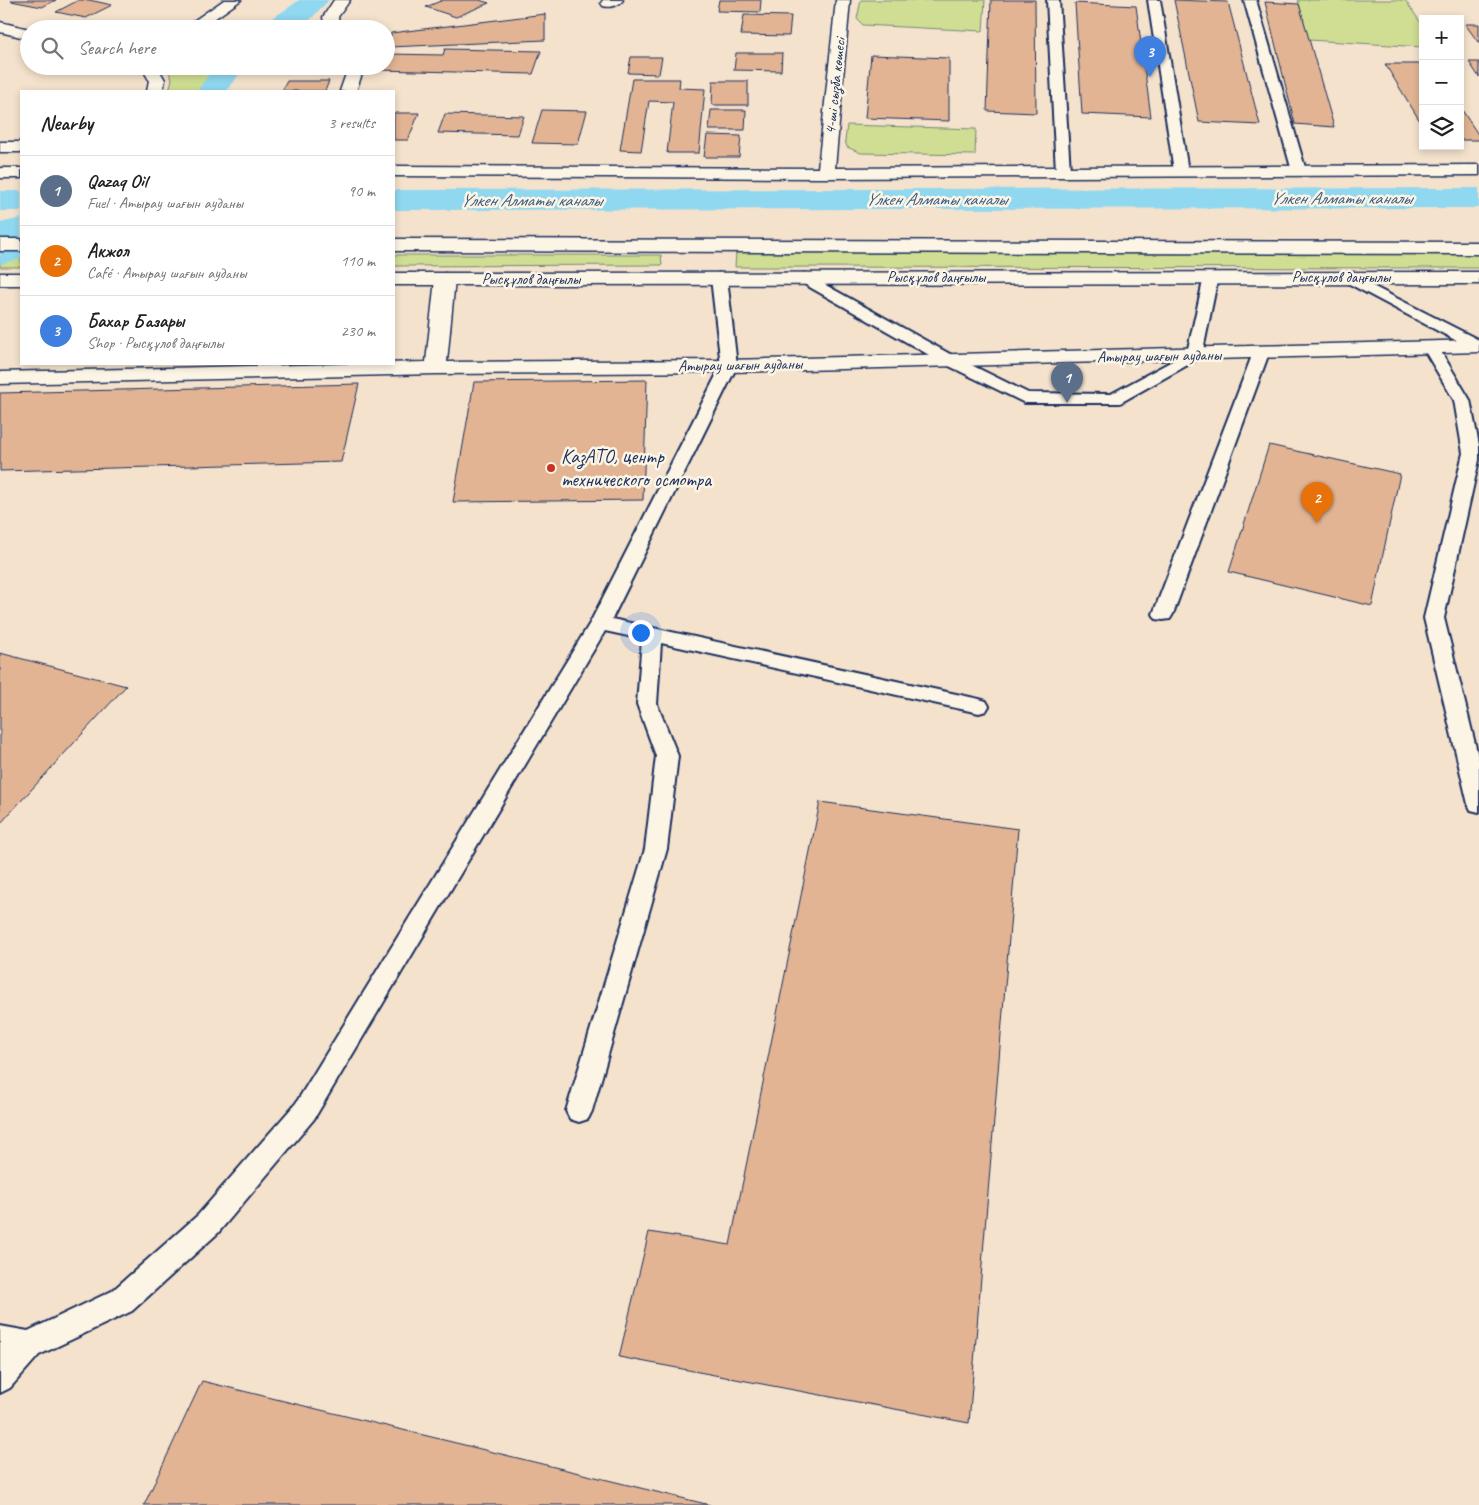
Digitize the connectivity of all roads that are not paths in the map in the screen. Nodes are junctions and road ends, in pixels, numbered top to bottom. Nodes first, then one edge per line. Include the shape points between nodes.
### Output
1 (234, 0) edge
2 (343, 0) edge
3 (843, 0) edge
4 (1052, 0) edge
5 (1154, 0) edge
6 (1250, 0) edge
7 (203, 20) edge
8 (331, 20) edge
9 (0, 27) edge
10 (20, 32) edge
11 (156, 75) edge
12 (354, 75) edge
13 (155, 90) edge
14 (348, 90) edge
15 (0, 147) edge
16 (20, 147) edge
17 (1300, 170) junction
18 (1479, 170) edge
19 (395, 171) edge
20 (1063, 171) junction
21 (1181, 171) junction
22 (0, 173) edge
23 (20, 173) edge
24 (826, 173) junction
25 (0, 245) edge
26 (20, 245) edge
27 (395, 245) edge
28 (719, 246) junction
29 (1479, 248) edge
30 (1211, 277) junction
31 (1347, 277) junction
32 (719, 278) junction
33 (804, 278) junction
34 (1479, 278) edge
35 (0, 279) edge
36 (20, 279) edge
37 (395, 279) edge
38 (445, 279) junction
39 (1479, 346) edge
40 (1431, 348) junction
41 (1261, 353) junction
42 (1194, 355) junction
43 (951, 361) junction
44 (729, 366) junction
45 (436, 368) junction
46 (0, 378) edge
47 (1163, 614) dead end
48 (600, 623) junction
49 (652, 634) junction
50 (979, 706) dead end
51 (1479, 804) edge
52 (579, 1111) dead end
53 (0, 1340) edge
54 (29, 1345) junction
55 (0, 1378) edge

1 - 7 street
2 - 8 street via 335,8
3 - 24 street, 4-ші сызба көшесі
4 - 20 lane
5 - 21 lane
6 - 17 lane
9 - 10 street
11 - 13 street
12 - 14 street
15 - 16 street
17 - 18 street
17 - 21 street
19 - 24 street
20 - 21 street
20 - 24 street
22 - 23 street
25 - 26 street
27 - 28 street, Рысқұлов даңғылы
28 - 29 street, Рысқұлов даңғылы
28 - 32 street
30 - 31 street, Рысқұлов даңғылы
30 - 33 street, Рысқұлов даңғылы
30 - 42 lane
31 - 34 street, Рысқұлов даңғылы
31 - 39 lane
32 - 33 street, Рысқұлов даңғылы
32 - 38 street, Рысқұлов даңғылы
32 - 44 lane
33 - 43 lane
35 - 36 street
37 - 38 street, Рысқұлов даңғылы
38 - 45 street
39 - 40 street, Атырау шағын ауданы
40 - 41 street, Атырау шағын ауданы
40 - 51 lane via 1462,400 1472,453 1434,618
41 - 42 street, Атырау шағын ауданы
41 - 47 lane
42 - 43 street, Атырау шағын ауданы
42 - 43 lane via 1114,399 1025,398
43 - 44 street, Атырау шағын ауданы
44 - 45 street, Атырау шағын ауданы
44 - 48 lane
45 - 46 street, Атырау шағын ауданы
48 - 49 lane
48 - 54 lane via 304,1111 208,1224 122,1301
49 - 50 lane
49 - 52 lane via 647,704 667,756 656,849
53 - 54 lane
54 - 55 lane

